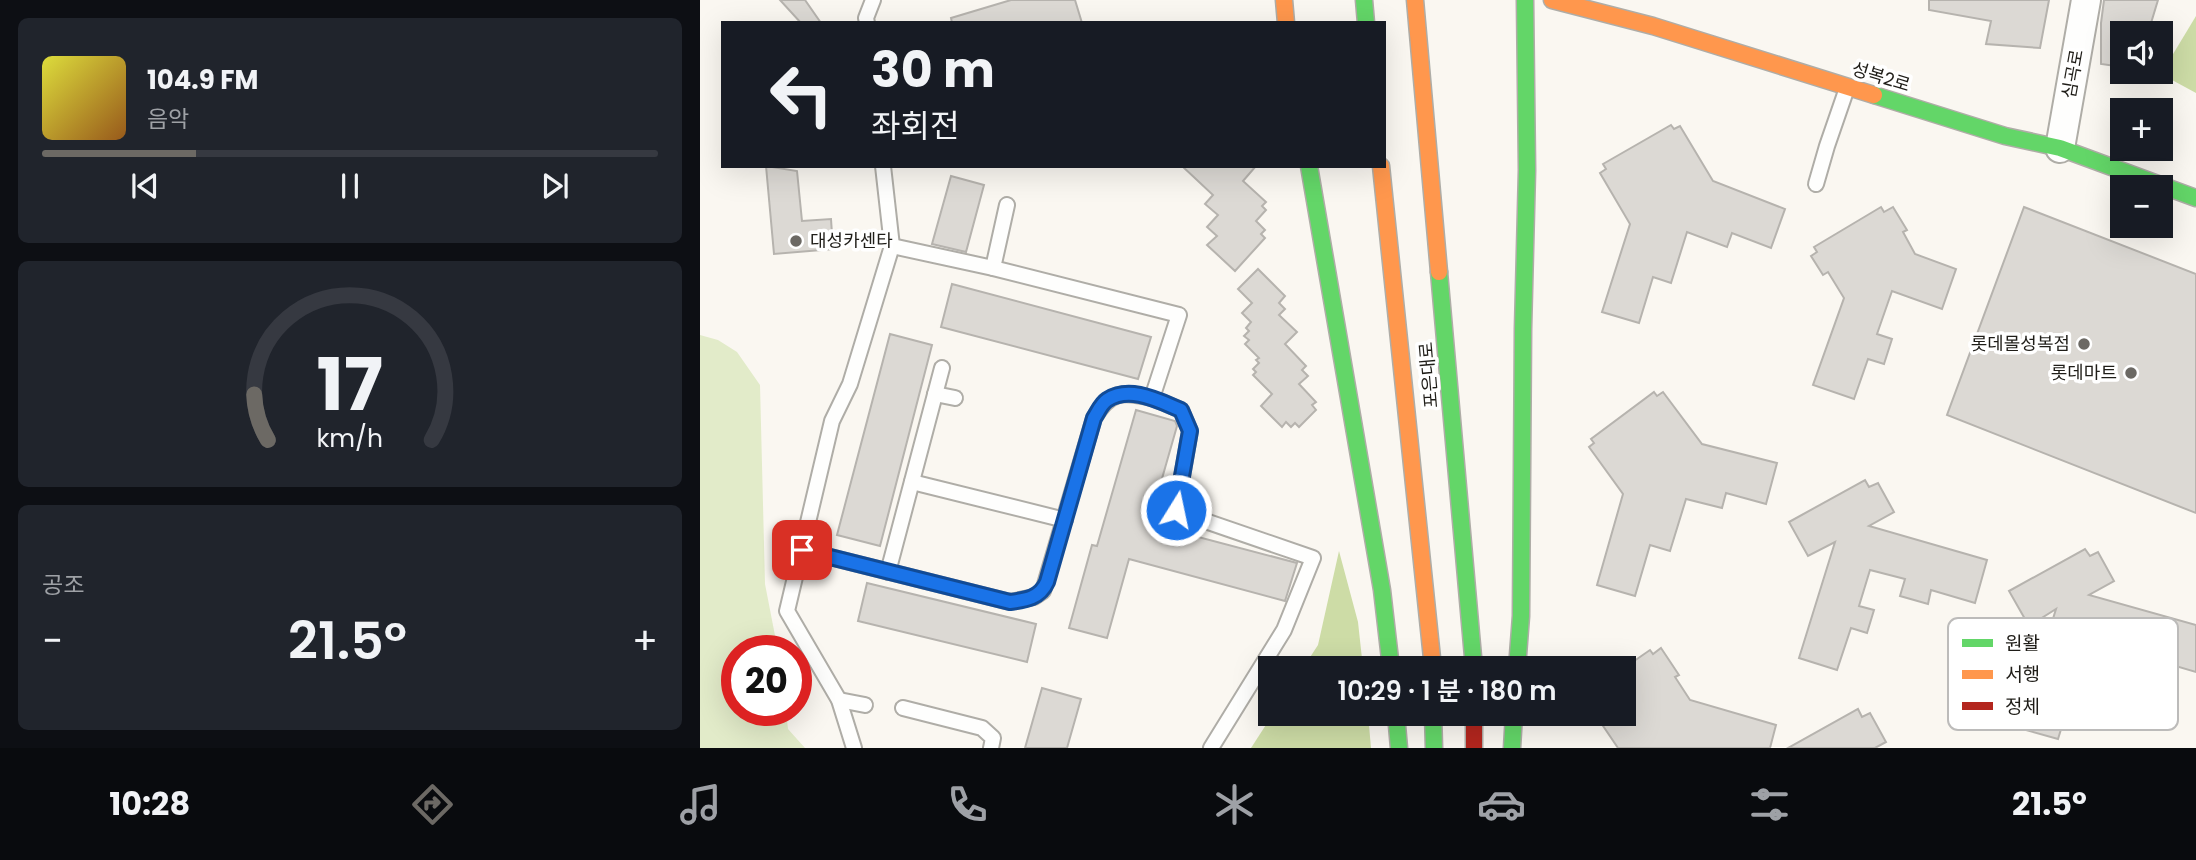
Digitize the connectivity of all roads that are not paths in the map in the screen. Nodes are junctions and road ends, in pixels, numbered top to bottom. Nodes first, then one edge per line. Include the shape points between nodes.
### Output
1 (873, 0) edge
2 (1283, 0) edge
3 (1364, 0) edge
4 (1415, 0) edge
5 (1525, 0) edge
6 (1552, 0) edge
7 (2086, 0) edge
8 (867, 21) edge
9 (1286, 21) edge
10 (1366, 21) edge
11 (1847, 87) junction
12 (2060, 148) junction
13 (883, 168) edge
14 (1309, 168) edge
15 (1381, 168) edge
16 (1816, 184) dead end
17 (2196, 198) edge
18 (1007, 205) dead end
19 (892, 246) junction
20 (993, 268) junction
21 (942, 368) dead end
22 (935, 394) junction
23 (955, 398) dead end
24 (1152, 398) junction
25 (912, 482) junction
26 (1065, 520) junction
27 (802, 550) junction
28 (888, 572) junction
29 (1390, 656) edge
30 (1432, 656) edge
31 (1473, 656) edge
32 (1518, 656) edge
33 (839, 700) junction
34 (864, 705) dead end
35 (903, 708) dead end
36 (1397, 726) edge
37 (1433, 726) edge
38 (1475, 726) edge
39 (1513, 726) edge
40 (854, 748) edge
41 (991, 748) edge
42 (1211, 748) edge
43 (1399, 748) edge
44 (1434, 748) edge
45 (1474, 748) edge
46 (1512, 748) edge

1 - 8 lane
2 - 9 main road
3 - 10 main road
4 - 31 main road, 포은대로
5 - 32 main road via 1527,170
6 - 11 main road, 성복2로 via 1653,26
7 - 12 street, 심곡로
11 - 12 main road, 성복2로
11 - 16 lane
12 - 17 main road, 성복2로
13 - 19 lane
14 - 29 main road
15 - 30 main road, 포은대로
18 - 20 lane
19 - 20 lane
19 - 27 lane via 850,384 832,421
20 - 24 lane via 1180,315
21 - 22 lane
22 - 23 lane
22 - 25 lane
24 - 26 lane via 1118,395 1104,401 1094,418
24 - 42 lane via 1181,410 1190,431 1176,510 1313,558 1284,630
25 - 26 lane
25 - 28 lane
26 - 28 lane via 1047,582 1034,597 1010,602
27 - 28 lane
27 - 33 lane via 787,611
33 - 34 lane
33 - 40 lane
35 - 41 lane via 982,728 993,738
36 - 43 main road
37 - 44 main road
38 - 45 main road
39 - 46 main road

